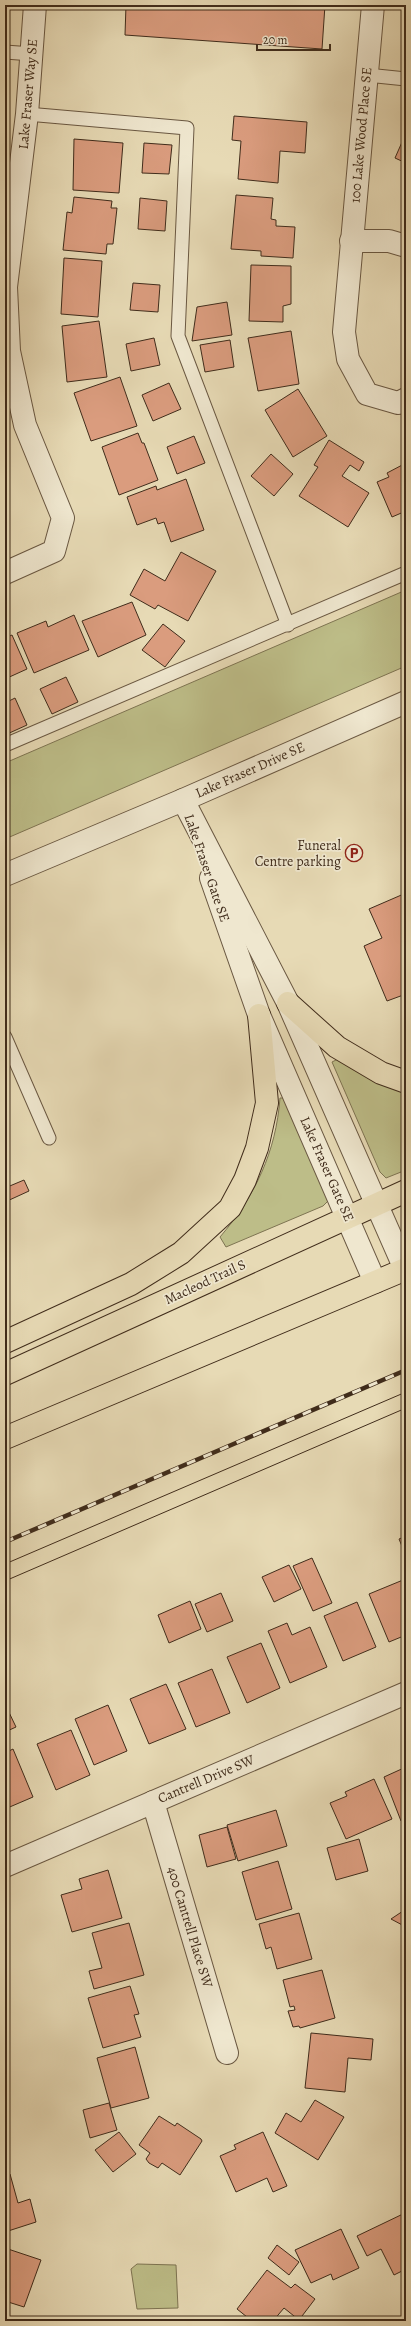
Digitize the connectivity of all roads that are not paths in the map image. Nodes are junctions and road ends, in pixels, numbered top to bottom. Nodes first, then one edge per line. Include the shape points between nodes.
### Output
1 (35, 5) edge
2 (373, 5) edge
3 (5, 52) edge
4 (32, 54) junction
5 (367, 75) junction
6 (406, 79) edge
7 (27, 114) junction
8 (351, 241) junction
9 (406, 246) edge
10 (406, 399) edge
11 (5, 573) edge
12 (406, 573) edge
13 (288, 625) junction
14 (406, 702) edge
15 (5, 745) edge
16 (183, 800) junction
17 (5, 875) edge
18 (288, 1003) junction
19 (259, 1015) junction
20 (5, 1037) edge
21 (406, 1082) edge
22 (49, 1138) dead end
23 (406, 1191) edge
24 (376, 1204) junction
25 (348, 1217) junction
26 (406, 1269) edge
27 (376, 1282) junction
28 (5, 1342) edge
29 (5, 1374) edge
30 (5, 1438) edge
31 (406, 1693) edge
32 (153, 1802) junction
33 (5, 1866) edge
34 (227, 2053) dead end

1 - 4 street, Lake Fraser Way SE
2 - 5 street, 100 Lake Wood Place SE
3 - 4 lane
4 - 7 street, Lake Fraser Way SE
5 - 6 lane
5 - 8 street, 100 Lake Wood Place SE
7 - 11 street, Lake Fraser Way SE via 6,287 9,351 25,425 63,518 54,551
7 - 13 lane via 187,128 178,336
8 - 9 street via 389,241
8 - 10 street, 100 Lake Wood Place SE via 344,332 348,359 367,394 398,403
12 - 13 lane
13 - 15 lane
14 - 16 street, Lake Fraser Drive SE
16 - 17 street, Lake Fraser Drive SE
16 - 18 street, Lake Fraser Gate SE
16 - 19 street, Lake Fraser Gate SE
18 - 21 highway via 337,1047 381,1073
18 - 24 street, Lake Fraser Gate SE
19 - 25 street, Lake Fraser Gate SE
19 - 28 highway via 267,1103 257,1148 245,1180 230,1208 181,1253 131,1284
20 - 22 lane
23 - 24 highway, Macleod Trail S
24 - 25 highway, Macleod Trail S
24 - 26 street, Lake Fraser Gate SE
25 - 27 street, Lake Fraser Gate SE
25 - 29 highway, Macleod Trail S
26 - 27 highway
27 - 30 highway
31 - 32 street, Cantrell Drive SW
32 - 33 street, Cantrell Drive SW
32 - 34 street, 400 Cantrell Place SW

